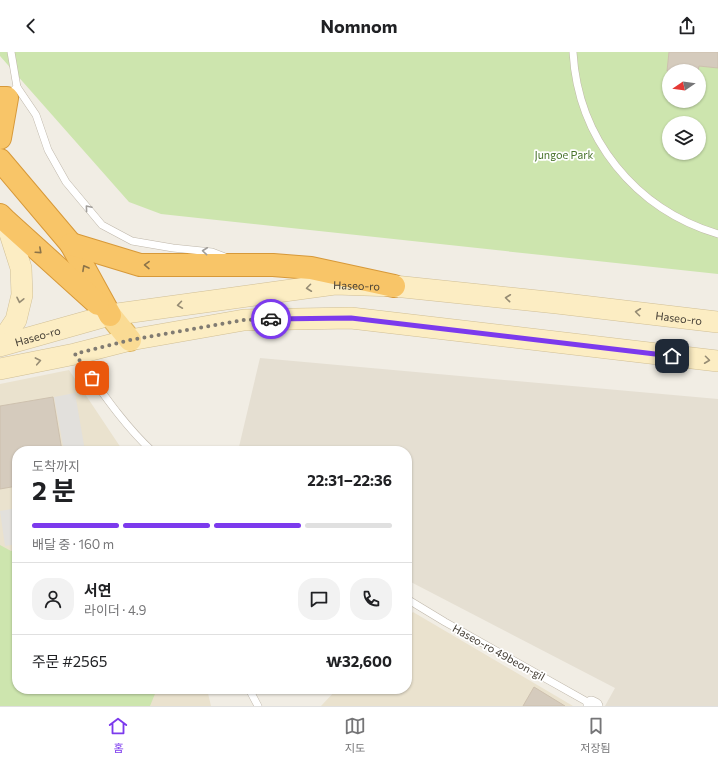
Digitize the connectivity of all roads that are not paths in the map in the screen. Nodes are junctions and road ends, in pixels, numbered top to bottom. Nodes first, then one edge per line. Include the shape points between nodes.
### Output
1 (12, 52) edge
2 (573, 52) edge
3 (8, 94) edge
4 (0, 138) edge
5 (0, 160) edge
6 (3, 218) edge
7 (718, 234) edge
8 (71, 244) junction
9 (241, 265) junction
10 (394, 286) junction
11 (110, 315) junction
12 (718, 322) edge
13 (130, 340) junction
14 (0, 345) edge
15 (75, 354) junction
16 (718, 361) edge
17 (0, 369) edge
18 (147, 446) edge
19 (412, 602) edge
20 (252, 694) edge
21 (593, 705) edge
22 (258, 706) edge

1 - 3 lane
2 - 7 lane via 574,70 582,105 593,131 614,166 638,190 667,212
3 - 4 highway
9 -> 3 lane via 212,252 132,241 102,225 66,182 48,150 36,115
5 - 8 highway
6 -> 11 highway
6 -> 14 street via 21,268 22,295 16,320
9 -> 8 highway via 140,265
11 -> 8 highway
9 - 10 highway via 311,268
10 -> 11 street, Haseo-ro via 335,284
12 -> 10 street, Haseo-ro
11 - 13 main road
11 - 14 street, Haseo-ro
13 - 15 street
13 -> 16 street via 244,320 351,318
17 -> 15 street
15 - 18 lane via 118,414
19 - 21 lane, Haseo-ro 49beon-gil
20 - 22 lane

